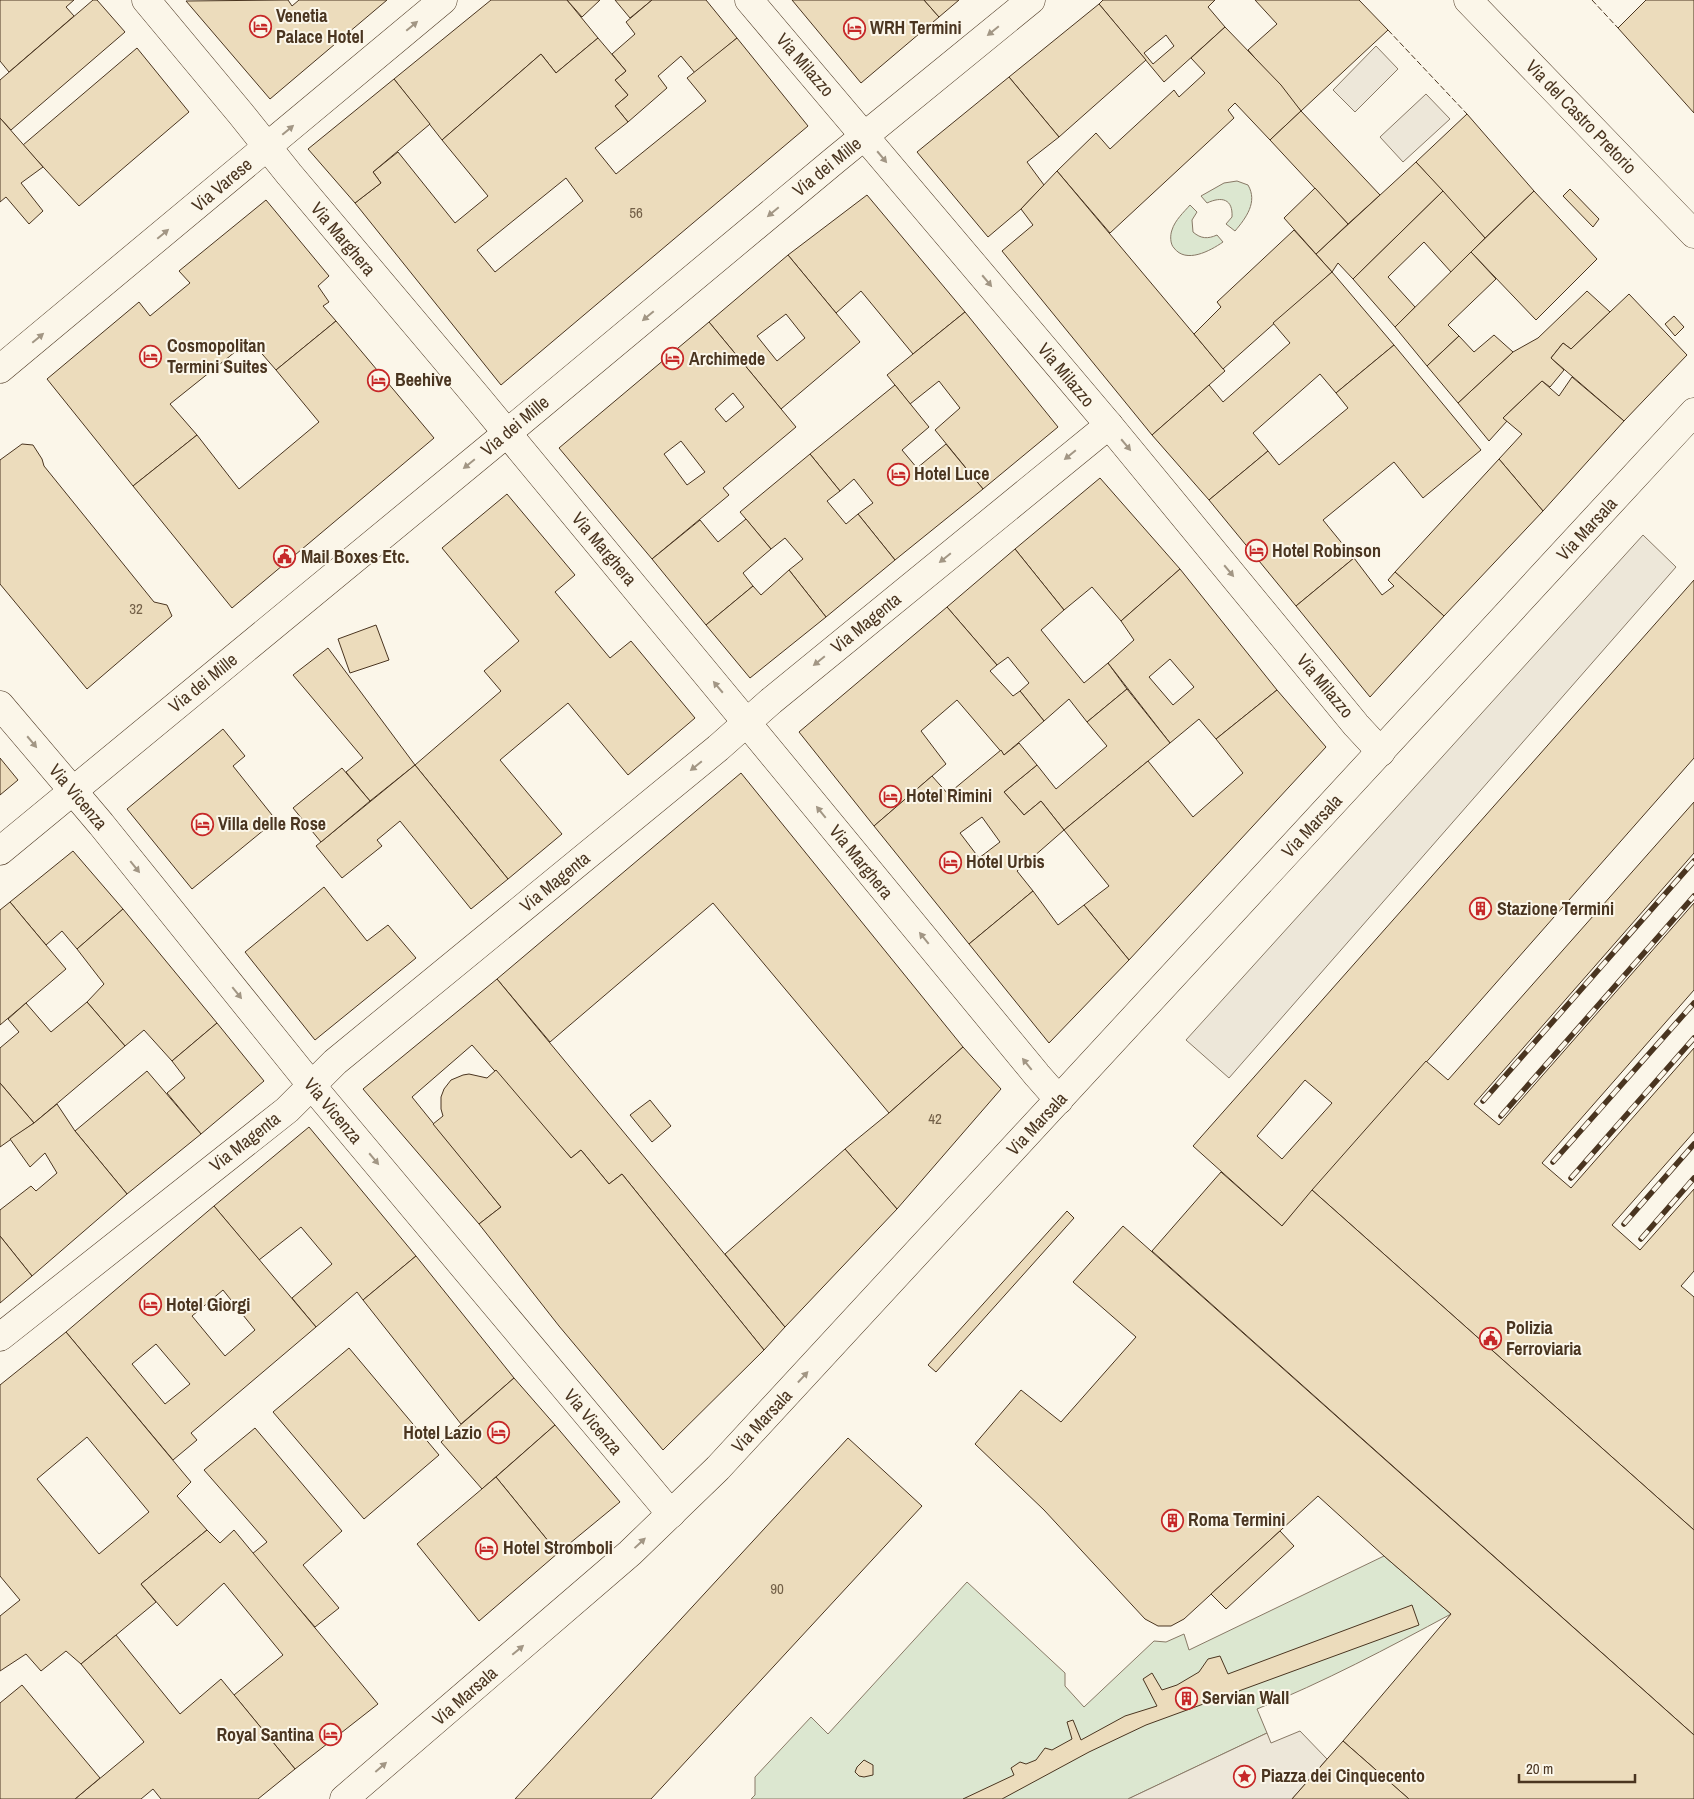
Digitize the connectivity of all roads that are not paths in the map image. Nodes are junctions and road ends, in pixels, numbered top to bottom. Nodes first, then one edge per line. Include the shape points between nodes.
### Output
1 (146, 0) edge
2 (443, 0) edge
3 (749, 0) edge
4 (1031, 0) edge
5 (1468, 0) edge
6 (865, 136) junction
7 (267, 147) junction
8 (1694, 234) edge
9 (0, 369) edge
10 (1694, 412) edge
11 (1109, 425) junction
12 (506, 434) junction
13 (0, 705) edge
14 (747, 723) junction
15 (1381, 752) junction
16 (73, 791) junction
17 (0, 851) edge
18 (312, 1086) junction
19 (1059, 1100) junction
20 (0, 1337) edge
21 (671, 1514) junction
22 (344, 1799) edge

1 - 7 street, Via Marghera
7 -> 2 street, Via Varese
3 - 6 street, Via Milazzo
4 -> 6 street, Via dei Mille
5 - 8 street, Via del Castro Pretorio
6 -> 11 street, Via Milazzo
6 -> 12 street, Via dei Mille
9 -> 7 street, Via Varese
7 - 12 street, Via Marghera
10 - 15 street, Via Marsala
11 -> 14 street, Via Magenta
11 -> 15 street, Via Milazzo
14 -> 12 street, Via Marghera
12 -> 16 street, Via dei Mille
13 -> 16 street, Via Vicenza
14 -> 18 street, Via Magenta via 343,1056
19 -> 14 street, Via Marghera
15 - 19 street, Via Marsala
16 - 17 street, Via dei Mille
16 -> 18 street, Via Vicenza
18 - 20 street, Via Magenta via 279,1116
18 -> 21 street, Via Vicenza
21 -> 19 street, Via Marsala via 718,1468
22 -> 21 street, Via Marsala

